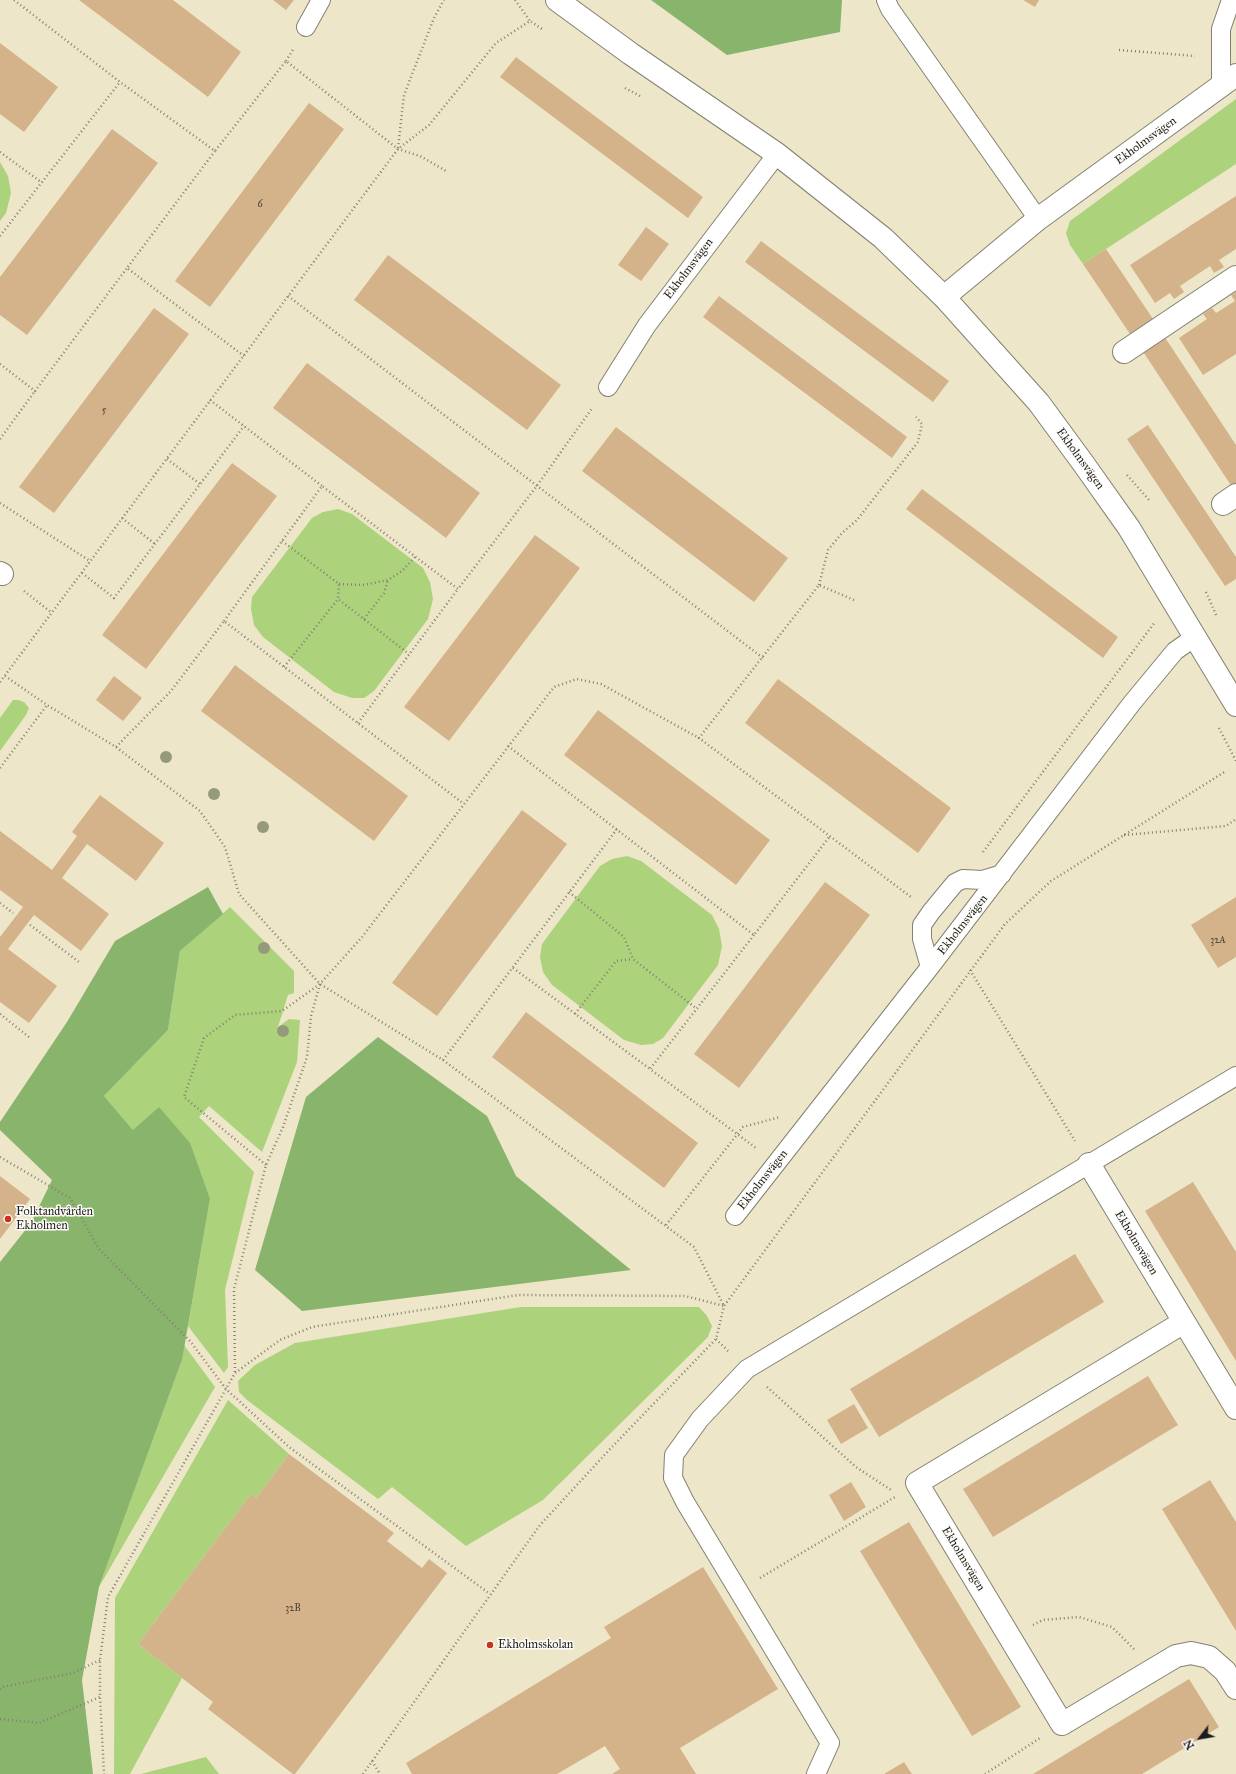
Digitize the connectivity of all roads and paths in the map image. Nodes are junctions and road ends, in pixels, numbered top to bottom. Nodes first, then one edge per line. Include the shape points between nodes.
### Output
1 (14, 0) edge
2 (321, 0) edge
3 (444, 0) edge
4 (515, 0) edge
5 (557, 0) edge
6 (886, 0) edge
7 (1231, 0) edge
8 (530, 21) junction
9 (306, 27) dead end
10 (542, 29) dead end
11 (1119, 50) dead end
12 (1222, 57) junction
13 (1229, 81) edge
14 (120, 82) junction
15 (625, 88) dead end
16 (646, 99) dead end
17 (398, 149) junction
18 (215, 151) junction
19 (0, 152) edge
20 (777, 154) junction
21 (446, 171) dead end
22 (41, 182) junction
23 (1038, 220) junction
24 (0, 236) edge
25 (127, 268) junction
26 (1236, 276) edge
27 (288, 296) junction
28 (944, 297) junction
29 (1124, 352) dead end
30 (244, 356) junction
31 (0, 364) edge
32 (608, 387) joint
33 (35, 391) junction
34 (210, 400) junction
35 (916, 416) dead end
36 (244, 426) junction
37 (0, 439) edge
38 (167, 459) junction
39 (200, 484) junction
40 (322, 486) junction
41 (536, 486) junction
42 (0, 503) edge
43 (122, 518) junction
44 (282, 541) junction
45 (155, 544) junction
46 (415, 556) junction
47 (90, 561) junction
48 (82, 573) junction
49 (1, 574) edge
50 (388, 580) junction
51 (339, 584) junction
52 (819, 586) junction
53 (458, 589) junction
54 (338, 599) junction
55 (854, 600) dead end
56 (52, 613) junction
57 (364, 619) junction
58 (1156, 620) dead end
59 (224, 621) junction
60 (1195, 638) junction
61 (1175, 651) junction
62 (409, 654) junction
63 (763, 658) junction
64 (284, 667) junction
65 (5, 676) junction
66 (0, 682) edge
67 (47, 705) junction
68 (1236, 705) edge
69 (358, 723) junction
70 (1218, 726) dead end
71 (699, 738) junction
72 (508, 746) junction
73 (116, 747) junction
74 (1236, 761) edge
75 (0, 768) edge
76 (1226, 771) dead end
77 (464, 804) junction
78 (1236, 819) edge
79 (617, 829) junction
80 (1123, 835) junction
81 (830, 836) junction
82 (1002, 874) junction
83 (569, 892) junction
84 (0, 903) edge
85 (13, 912) dead end
86 (931, 912) junction
87 (30, 925) dead end
88 (754, 935) junction
89 (632, 959) junction
90 (79, 962) dead end
91 (930, 967) junction
92 (513, 968) junction
93 (970, 970) junction
94 (320, 984) junction
95 (697, 1009) junction
96 (0, 1014) edge
97 (575, 1014) junction
98 (29, 1037) dead end
99 (443, 1060) junction
100 (650, 1069) junction
101 (1236, 1076) edge
102 (737, 1134) junction
103 (0, 1157) edge
104 (776, 1163) junction
105 (1089, 1164) junction
106 (266, 1165) junction
107 (735, 1216) dead end
108 (666, 1225) junction
109 (724, 1306) junction
110 (1184, 1322) junction
111 (747, 1369) junction
112 (235, 1373) junction
113 (226, 1389) junction
114 (1236, 1408) edge
115 (738, 1591) junction
116 (490, 1594) junction
117 (1010, 1638) junction
118 (100, 1660) junction
119 (1147, 1672) junction
120 (1236, 1688) edge
121 (0, 1689) edge
122 (100, 1697) junction
123 (0, 1719) edge
124 (1062, 1724) junction
125 (372, 1761) junction
126 (104, 1774) edge
127 (363, 1774) edge
128 (380, 1774) edge
129 (816, 1774) edge
130 (985, 1774) edge

1 - 14 path
2 - 9 lane
3 - 17 path via 434,18 404,95
4 - 8 path
5 - 20 street, Ekholmsvägen via 637,59
6 - 23 lane
7 - 12 lane via 1221,30
8 - 10 path
8 - 17 path via 496,43 429,125
11 - 12 path
12 - 13 lane
13 - 23 street, Ekholmsvägen
14 - 18 path
14 - 22 path
15 - 16 path
17 - 18 path via 286,61
17 - 21 path via 420,156
17 - 27 path
18 - 25 path
19 - 22 path
20 - 28 street, Ekholmsvägen via 883,238
20 - 32 lane, Ekholmsvägen via 647,325
22 - 24 path
23 - 28 street, Ekholmsvägen
25 - 30 path
25 - 33 path
26 - 29 street
27 - 30 path
27 - 41 path
28 - 60 street, Ekholmsvägen via 1039,403 1083,462 1129,528
30 - 34 path
31 - 33 path
32 - 41 path
33 - 37 path
34 - 36 path
34 - 38 path
35 - 52 path via 922,424 918,442 857,520 828,550
36 - 39 path
36 - 40 path
38 - 39 path
38 - 43 path
39 - 45 path
40 - 44 path
40 - 46 path
41 - 53 path
41 - 63 path
42 - 47 path
43 - 45 path
43 - 47 path
44 - 51 path
44 - 59 path
45 - 48 path via 114,598
46 - 50 path via 402,571
46 - 53 path
47 - 48 path
48 - 56 path
49 - 56 path
50 - 51 path via 364,585
50 - 57 path via 384,593
51 - 54 path
52 - 55 path
52 - 63 path
53 - 62 path
54 - 57 path
54 - 64 path
56 - 65 path
57 - 62 path
58 - 61 path
59 - 64 path
59 - 73 path via 171,691
60 - 61 lane, Ekholmsvägen
60 - 68 street, Ekholmsvägen
61 - 82 lane, Ekholmsvägen via 1132,703
62 - 69 path
63 - 71 path
64 - 69 path
65 - 66 path
65 - 67 path
67 - 73 path
67 - 75 path
69 - 77 path
70 - 74 path
71 - 72 path via 601,684 577,680 554,687
71 - 81 path
72 - 77 path
72 - 79 path
73 - 94 path via 200,811 225,847 239,894
76 - 80 path
77 - 94 path via 362,937
78 - 80 path via 1226,826
79 - 83 path
79 - 88 path
80 - 93 path via 1051,881 1005,924
81 - 86 path
81 - 88 path
82 - 86 lane via 982,880 963,879 955,882
82 - 91 lane, Ekholmsvägen
83 - 89 path via 624,937
83 - 92 path
84 - 85 path
86 - 91 lane via 922,925 922,940
87 - 90 path
88 - 95 path
89 - 95 path
89 - 97 path via 616,961
91 - 104 lane, Ekholmsvägen
92 - 97 path
92 - 99 path
93 - 105 path
93 - 109 path
94 - 99 path
94 - 106 path via 311,1016 307,1057 284,1128
94 - 106 path via 282,1011 235,1015 204,1038 184,1097
95 - 100 path
96 - 98 path
97 - 100 path
99 - 108 path
100 - 102 path
101 - 105 lane
102 - 104 path
102 - 108 path
103 - 113 path via 70,1198 99,1249 190,1341
104 - 107 lane, Ekholmsvägen
105 - 110 street, Ekholmsvägen
105 - 111 lane
106 - 112 path via 234,1289
108 - 109 path via 694,1247
109 - 112 path via 685,1296 518,1295 312,1328 280,1340
109 - 116 path via 716,1339 610,1448 540,1525
110 - 114 street, Ekholmsvägen
110 - 117 street, Ekholmsvägen via 917,1483
111 - 115 lane via 700,1420 674,1455 673,1478
111 - 115 path via 856,1466 898,1495
112 - 113 path
113 - 116 path via 289,1447
113 - 118 path via 108,1597
115 - 129 lane via 830,1743
116 - 125 path
117 - 119 path via 1043,1620 1079,1617 1112,1626 1137,1652
117 - 124 street, Ekholmsvägen
118 - 121 path via 72,1673
118 - 122 path
119 - 120 street via 1176,1656 1191,1652 1209,1658 1225,1670
119 - 124 street
122 - 123 path via 39,1723
122 - 126 path
124 - 130 path
125 - 127 path
125 - 128 path

